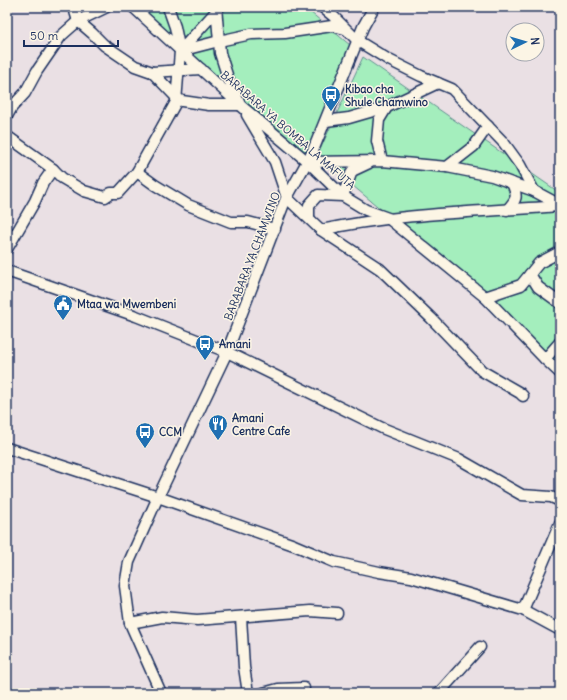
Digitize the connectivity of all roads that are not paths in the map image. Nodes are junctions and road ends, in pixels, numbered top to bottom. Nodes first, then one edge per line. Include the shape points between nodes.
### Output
1 (73, 7) edge
2 (107, 7) edge
3 (133, 7) edge
4 (168, 7) edge
5 (322, 7) edge
6 (374, 7) edge
7 (218, 8) edge
8 (78, 21) junction
9 (346, 30) junction
10 (219, 41) junction
11 (358, 41) junction
12 (180, 51) junction
13 (179, 70) junction
14 (200, 70) junction
15 (152, 72) junction
16 (438, 83) junction
17 (177, 98) junction
18 (240, 105) junction
19 (387, 107) junction
20 (7, 116) edge
21 (326, 120) junction
22 (488, 126) junction
23 (7, 136) edge
24 (377, 161) junction
25 (308, 162) junction
26 (447, 167) junction
27 (53, 169) junction
28 (137, 172) junction
29 (512, 183) junction
30 (534, 191) junction
31 (343, 196) junction
32 (287, 198) junction
33 (560, 206) edge
34 (507, 210) junction
35 (309, 218) junction
36 (388, 218) junction
37 (275, 229) junction
38 (321, 230) junction
39 (7, 248) edge
40 (560, 252) edge
41 (7, 271) edge
42 (530, 274) junction
43 (485, 297) junction
44 (560, 303) edge
45 (560, 342) edge
46 (228, 352) junction
47 (545, 359) junction
48 (560, 373) edge
49 (523, 396) dead end
50 (7, 448) edge
51 (158, 497) junction
52 (560, 501) edge
53 (560, 523) edge
54 (523, 610) junction
55 (337, 613) dead end
56 (241, 617) junction
57 (130, 623) junction
58 (560, 630) edge
59 (480, 647) dead end
60 (304, 688) dead end
61 (161, 693) edge
62 (248, 693) edge
63 (263, 693) edge
64 (439, 693) edge

1 - 8 street
2 - 8 street
3 - 12 street, BARABARA YA BOMBA LA MAFUTA
4 - 12 street
5 - 9 street
6 - 11 street, BARABARA YA CHAMWINO
7 - 10 street
7 - 12 street
8 - 15 street via 104,45 136,66
8 - 20 street via 61,36 25,93
9 - 10 street via 332,26 285,33 251,34
9 - 11 street
10 - 12 street
10 - 18 street via 228,78
11 - 16 street via 389,60
11 - 21 street, BARABARA YA CHAMWINO
12 - 13 street
12 - 14 street, BARABARA YA BOMBA LA MAFUTA
13 - 14 street
13 - 15 street
13 - 17 street
14 - 18 street, BARABARA YA BOMBA LA MAFUTA
15 - 17 street
16 - 19 street
16 - 22 street via 452,89
17 - 18 street via 209,105
17 - 28 street
18 - 25 street, BARABARA YA BOMBA LA MAFUTA
18 - 32 street via 275,162
19 - 21 street via 349,118
19 - 24 street via 379,120
21 - 25 street, BARABARA YA CHAMWINO
22 - 26 street via 474,146
22 - 30 street via 520,165
23 - 27 street
24 - 25 street
24 - 26 street
24 - 31 street via 352,171
25 - 31 street, BARABARA YA BOMBA LA MAFUTA
25 - 32 street, BARABARA YA CHAMWINO
26 - 29 street via 492,176
27 - 28 street via 62,178 84,191 106,197 118,193
27 - 39 street
28 - 37 street via 188,206 231,222 248,222
29 - 30 street
29 - 34 street via 517,194 515,201
30 - 33 street
31 - 35 street via 318,194 309,205
31 - 36 street, BARABARA YA BOMBA LA MAFUTA via 366,210
32 - 35 street
32 - 37 street, BARABARA YA CHAMWINO
33 - 34 street
34 - 36 street
35 - 38 street
36 - 38 street via 354,222
36 - 43 street, BARABARA YA BOMBA LA MAFUTA
37 - 46 street, BARABARA YA CHAMWINO
38 - 49 street via 380,269 482,371
40 - 42 street via 538,263
41 - 46 street via 136,316
42 - 43 street via 521,285
42 - 44 street via 538,287
43 - 47 street, BARABARA YA BOMBA LA MAFUTA
45 - 47 street
46 - 51 street, BARABARA YA CHAMWINO
46 - 52 street via 382,428 459,459 522,495 551,497
47 - 48 street, BARABARA YA BOMBA LA MAFUTA
50 - 51 street
51 - 54 street via 294,545 334,562 411,577
51 - 57 street, BARABARA YA CHAMWINO via 129,562 125,586
53 - 54 street
54 - 58 street
55 - 56 street via 310,611
56 - 57 street via 197,620 162,617
56 - 62 street
57 - 61 street, BARABARA YA CHAMWINO
59 - 64 street
60 - 63 street via 278,689

